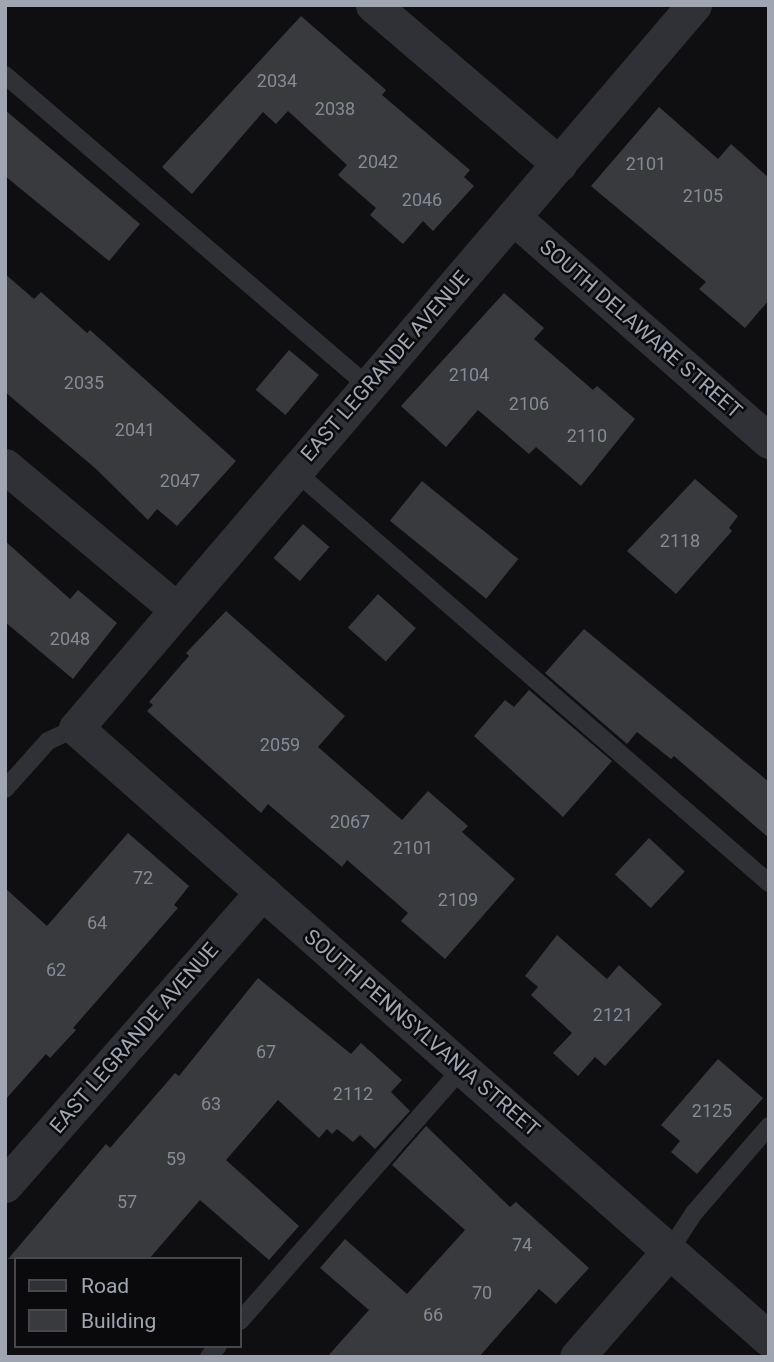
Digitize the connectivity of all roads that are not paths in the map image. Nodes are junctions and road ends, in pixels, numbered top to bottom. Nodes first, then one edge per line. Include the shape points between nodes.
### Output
1 (373, 5) edge
2 (694, 5) edge
3 (5, 75) edge
4 (559, 164) junction
5 (513, 217) junction
6 (368, 386) junction
7 (769, 441) edge
8 (5, 466) edge
9 (295, 471) junction
10 (177, 610) junction
11 (76, 728) junction
12 (5, 789) edge
13 (769, 883) edge
14 (262, 891) junction
15 (462, 1068) junction
16 (769, 1126) edge
17 (5, 1185) edge
18 (669, 1251) junction
19 (242, 1319) edge
20 (769, 1339) edge
21 (577, 1357) edge

1 - 4 street
2 - 4 street, EAST LEGRANDE AVENUE
3 - 6 lane
4 - 5 street, EAST LEGRANDE AVENUE
5 - 6 street, EAST LEGRANDE AVENUE
5 - 7 street, SOUTH DELAWARE STREET
6 - 9 street, EAST LEGRANDE AVENUE
8 - 10 street
9 - 10 street, EAST LEGRANDE AVENUE
9 - 13 lane
10 - 11 street, EAST LEGRANDE AVENUE
11 - 12 lane via 48,741
11 - 14 street, SOUTH PENNSYLVANIA STREET
14 - 15 street, SOUTH PENNSYLVANIA STREET
14 - 17 street, EAST LEGRANDE AVENUE
15 - 18 street, SOUTH PENNSYLVANIA STREET
15 - 19 lane
16 - 18 lane via 694,1213
18 - 20 street, SOUTH PENNSYLVANIA STREET
18 - 21 street

